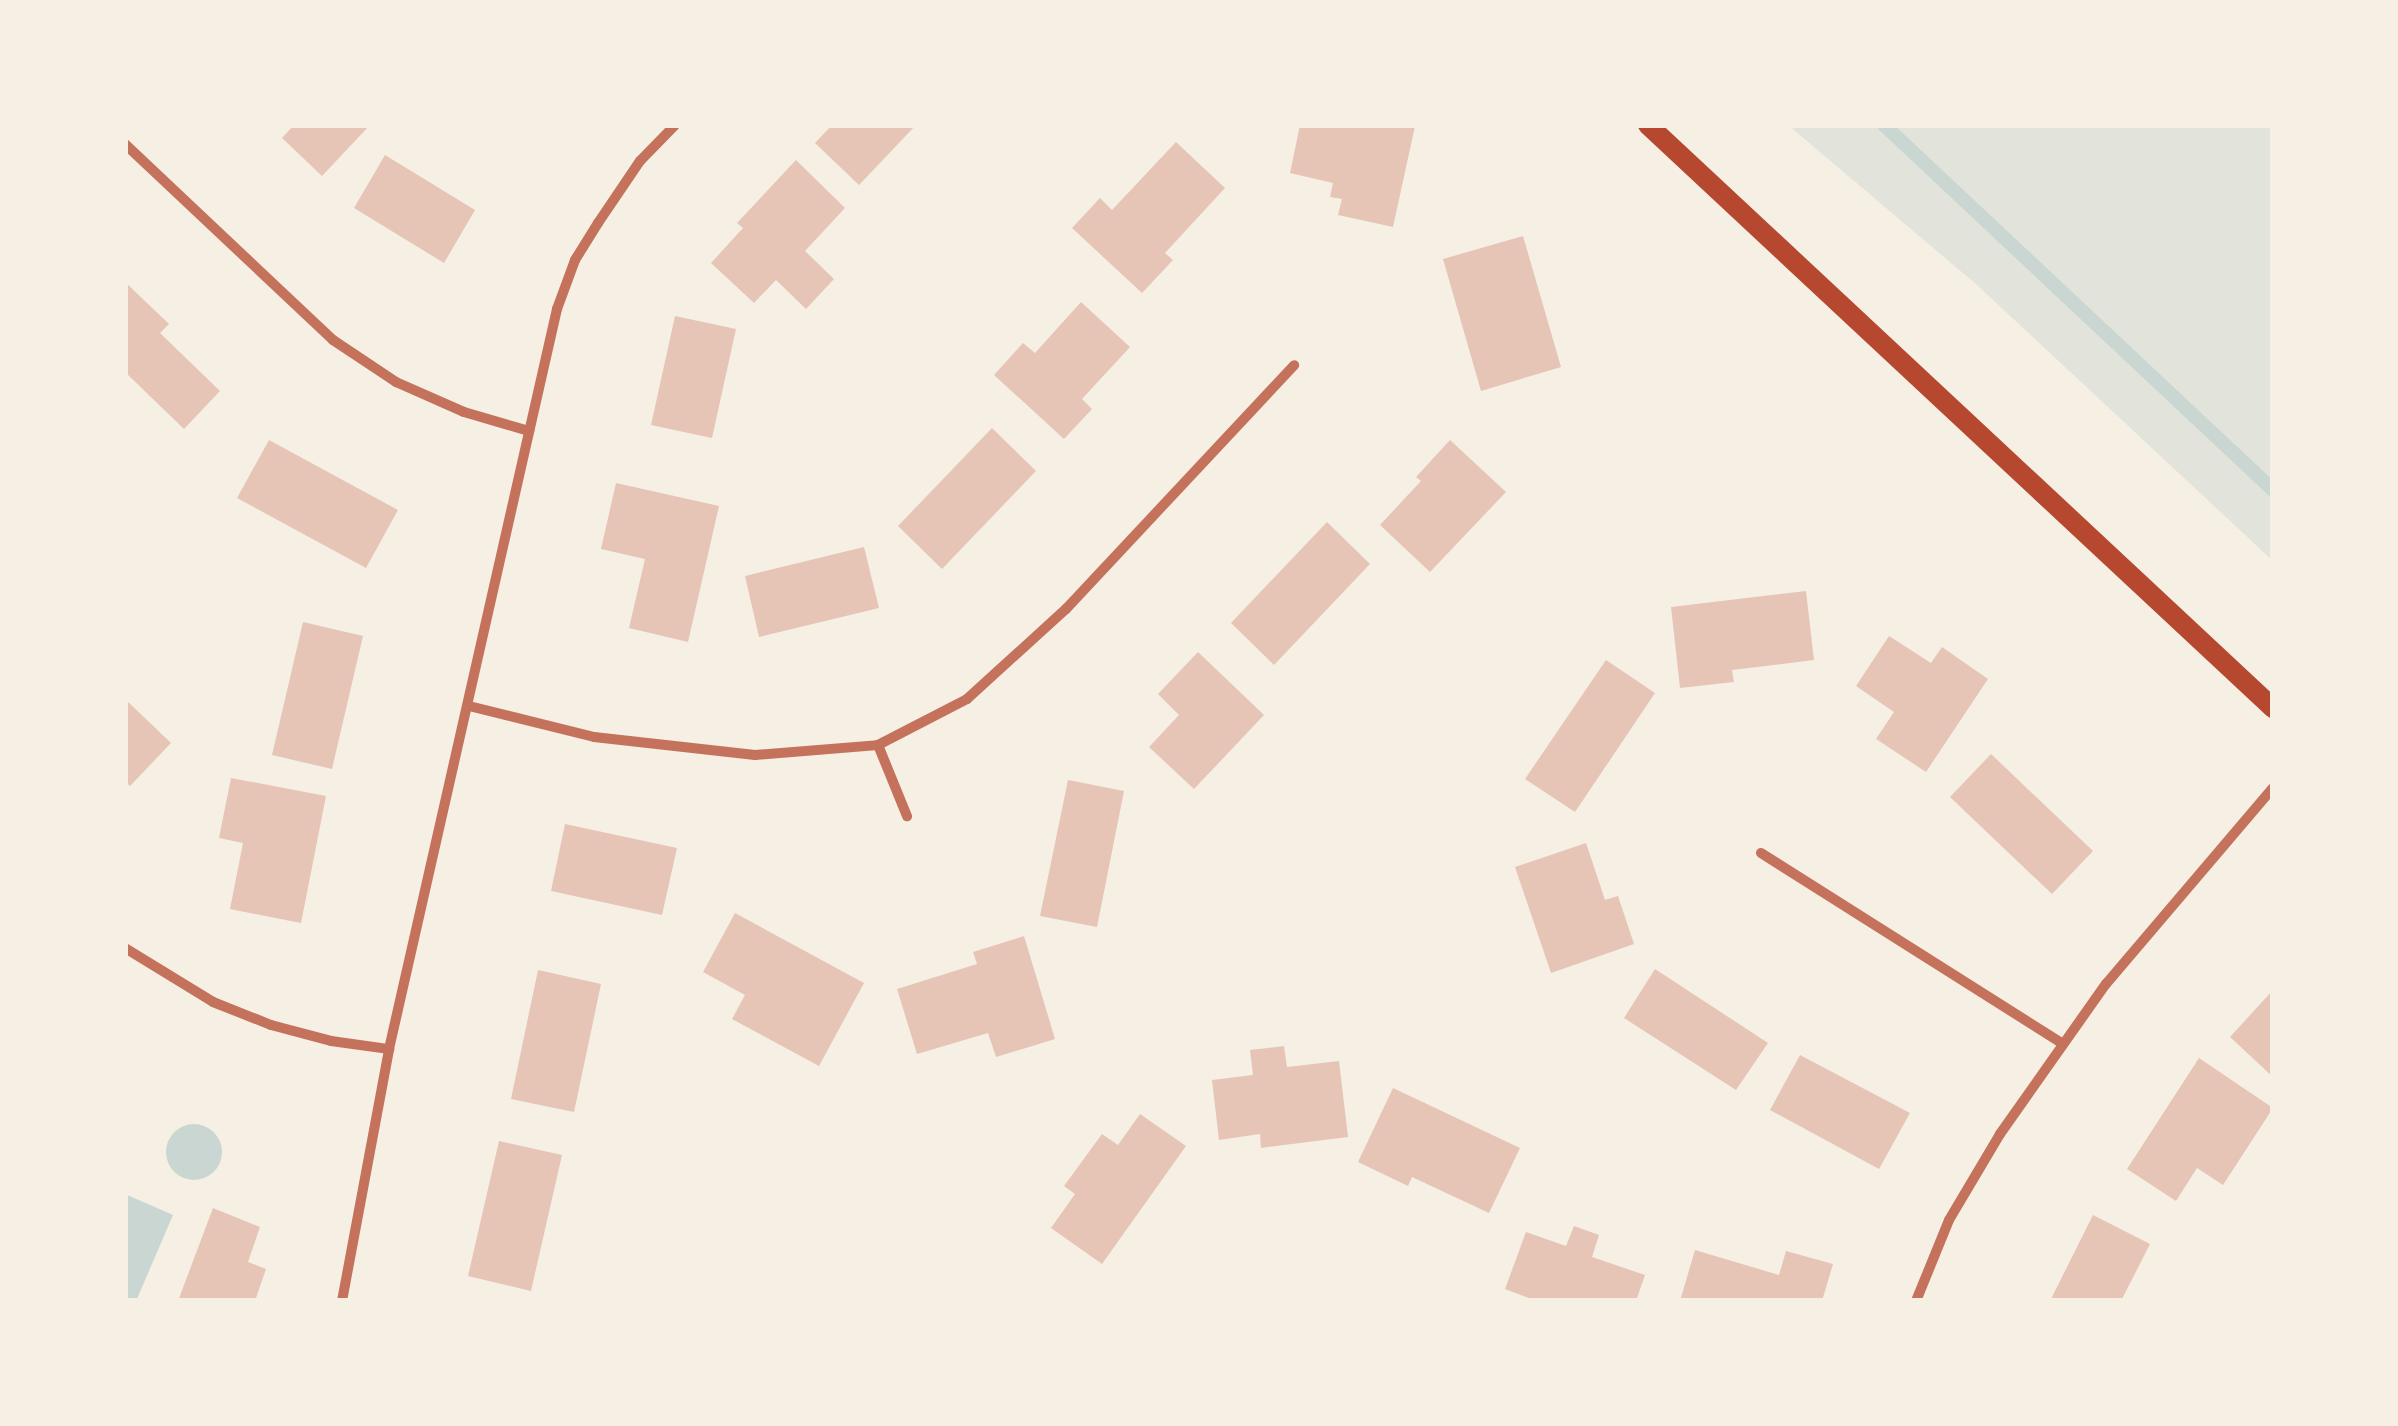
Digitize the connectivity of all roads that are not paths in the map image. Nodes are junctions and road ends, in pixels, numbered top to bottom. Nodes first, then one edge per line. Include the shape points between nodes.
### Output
1 (676, 125) edge
2 (1648, 125) edge
3 (125, 144) edge
4 (1294, 365) dead end
5 (529, 431) junction
6 (469, 706) junction
7 (2273, 708) edge
8 (878, 746) junction
9 (2273, 788) edge
10 (908, 816) dead end
11 (1762, 854) dead end
12 (125, 948) edge
13 (2063, 1044) junction
14 (389, 1048) junction
15 (342, 1301) edge
16 (1916, 1301) edge

1 - 5 street via 640,161 575,260 556,309
2 - 7 main road
3 - 5 street via 333,340 396,382
4 - 8 street via 1066,609 967,700
5 - 6 street
6 - 8 street via 594,737 755,755
6 - 14 street
8 - 10 street
9 - 13 street
11 - 13 street
12 - 14 street via 213,1002 271,1025
13 - 16 street via 1949,1220
14 - 15 street

